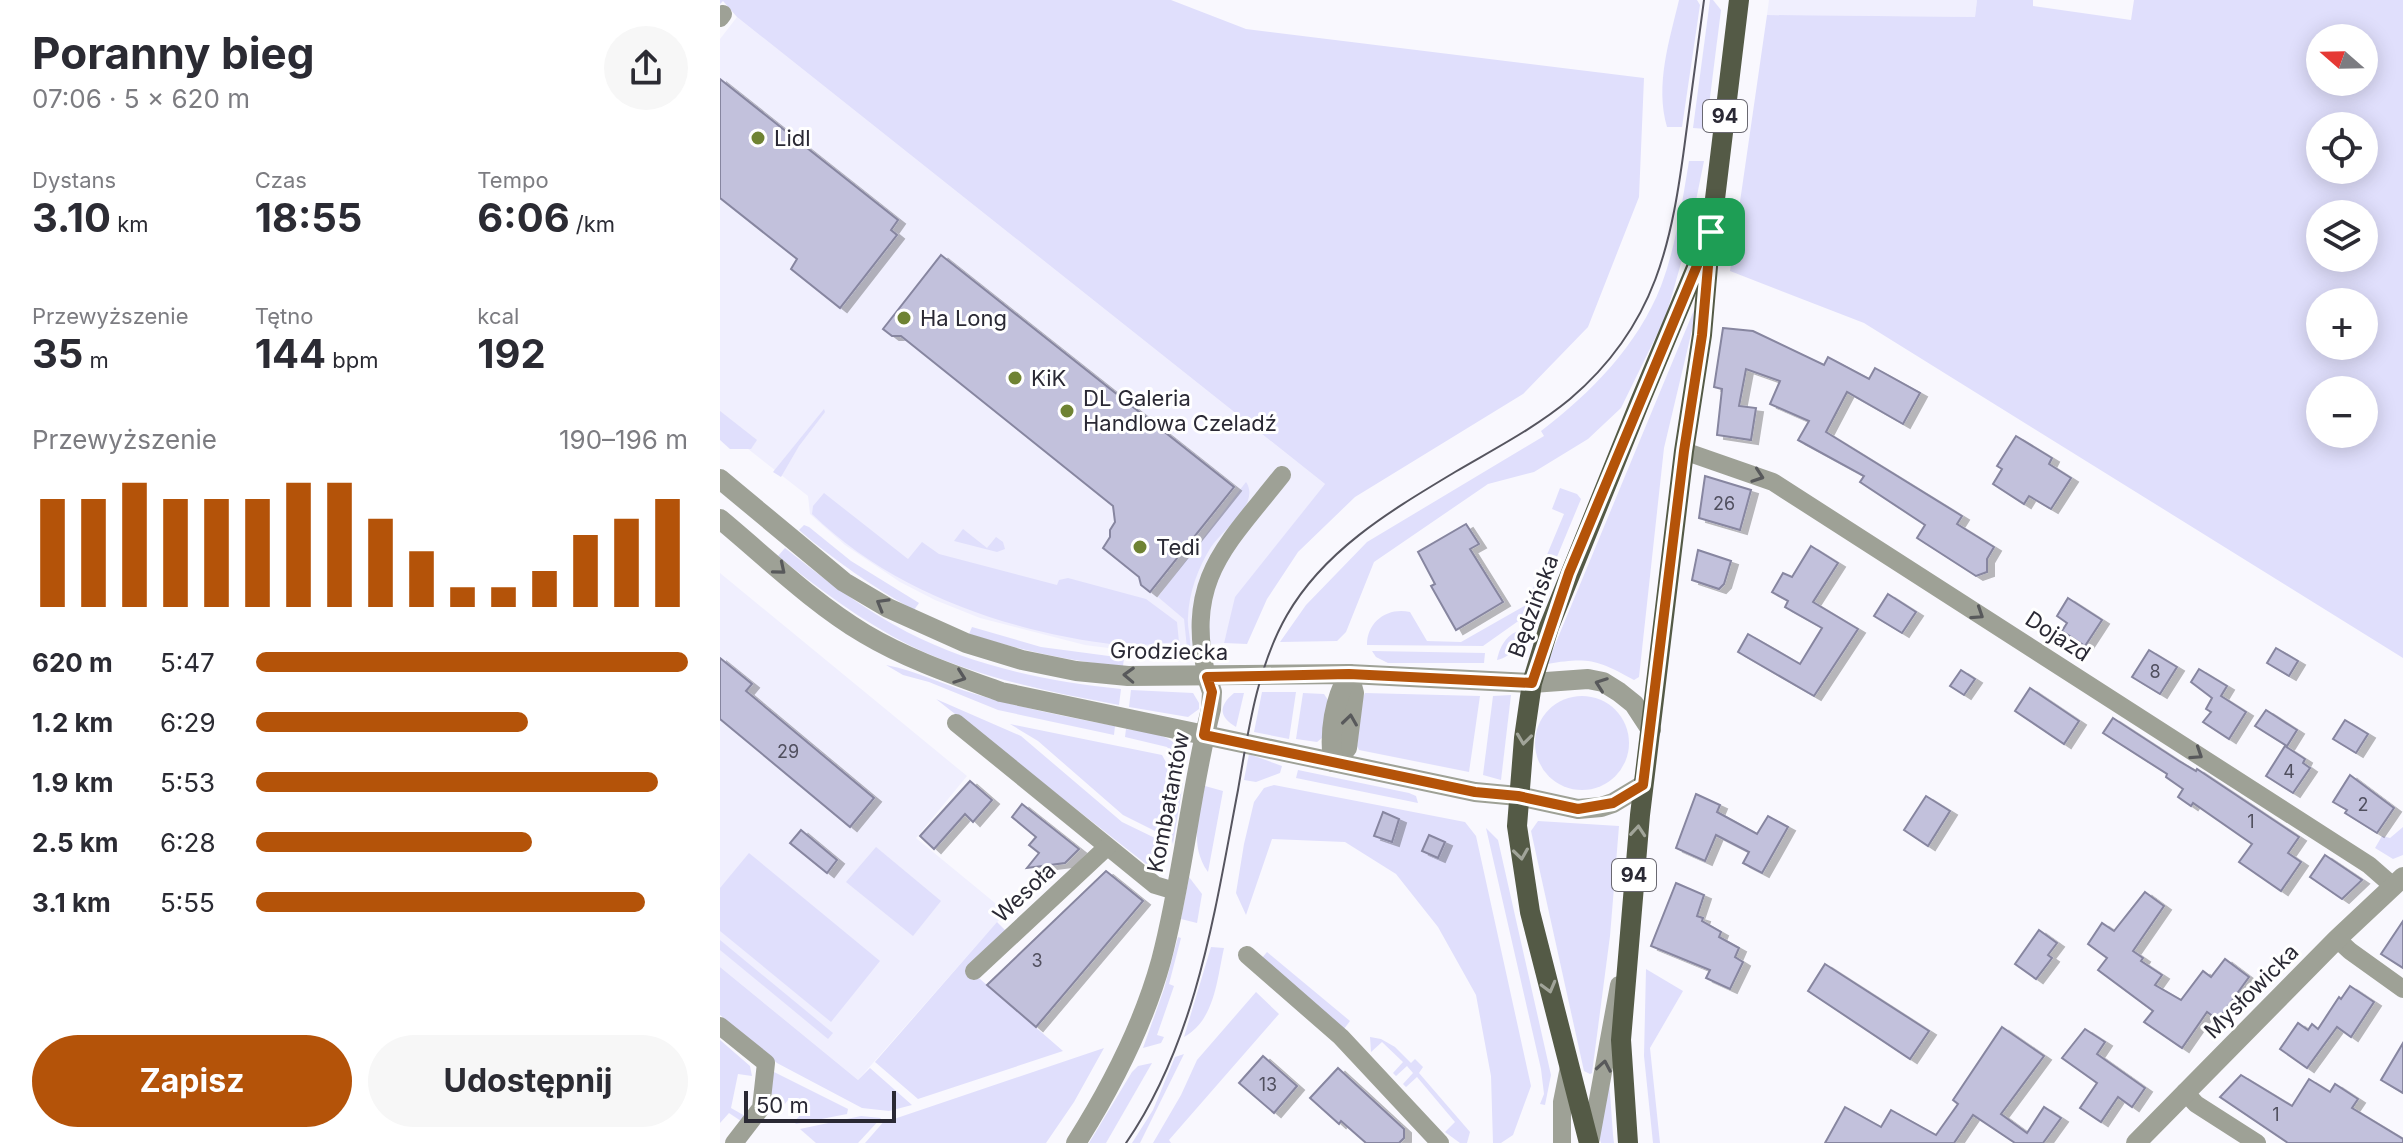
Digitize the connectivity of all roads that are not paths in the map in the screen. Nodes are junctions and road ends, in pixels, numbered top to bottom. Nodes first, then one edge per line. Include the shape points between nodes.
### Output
1 (1739, 0) edge
2 (1711, 232) junction
3 (1684, 451) junction
4 (1282, 475) dead end
5 (720, 479) edge
6 (720, 519) edge
7 (1349, 674) junction
8 (1207, 677) junction
9 (1532, 683) junction
10 (956, 723) dead end
11 (1651, 730) junction
12 (1204, 735) junction
13 (1333, 762) junction
14 (1643, 785) junction
15 (1518, 796) junction
16 (1107, 847) junction
17 (2398, 881) edge
18 (1175, 891) junction
19 (2337, 939) junction
20 (1247, 955) dead end
21 (1626, 965) junction
22 (974, 971) dead end
23 (2403, 989) edge
24 (720, 1026) edge
25 (1569, 1064) junction
26 (2185, 1092) junction
27 (734, 1143) edge
28 (1076, 1143) edge
29 (1440, 1143) edge
30 (1562, 1143) edge
31 (1590, 1143) edge
32 (1628, 1143) edge
33 (2136, 1143) edge
34 (2257, 1143) edge

1 - 2 main road, Będzińska / 94
2 - 3 main road, Będzińska / 94
2 - 9 main road, Będzińska / 94 via 1569,573
3 - 11 main road, Będzińska / 94
3 -> 17 street, Dojazd via 1773,482
4 - 8 street, Kombatantów via 1211,569 1200,614
8 -> 5 street, Grodziecka via 1076,671 966,643 844,582
6 -> 12 street via 863,633 929,666 1001,692
7 - 8 street, Grodziecka
7 - 9 street, Grodziecka
7 - 13 street via 1338,693
8 - 12 street, Kombatantów via 1212,692
11 -> 9 street, Grodziecka via 1634,704 1603,682
9 -> 15 main road, Będzińska / 94
10 - 16 street
11 - 14 main road, 94
12 - 13 street
12 - 18 street, Kombatantów
13 - 15 street
14 - 15 street via 1613,803 1578,809
21 -> 14 main road, Będzińska / 94
15 -> 25 main road, Będzińska / 94 via 1517,826 1530,912
16 - 18 street via 1155,885
16 - 22 street, Wesoła
17 - 19 street, Mysłowicka
18 - 28 street, Kombatantów via 1144,1013
19 - 23 street
19 - 26 street, Mysłowicka
20 - 29 street via 1341,1037
31 -> 21 street, Będzińska via 1615,998
21 - 32 main road, 94 via 1621,1040
24 - 27 street via 766,1063 761,1108
25 - 30 street, Będzińska
25 - 31 main road, Będzińska / 94
26 - 33 street, Mysłowicka
26 - 34 street

